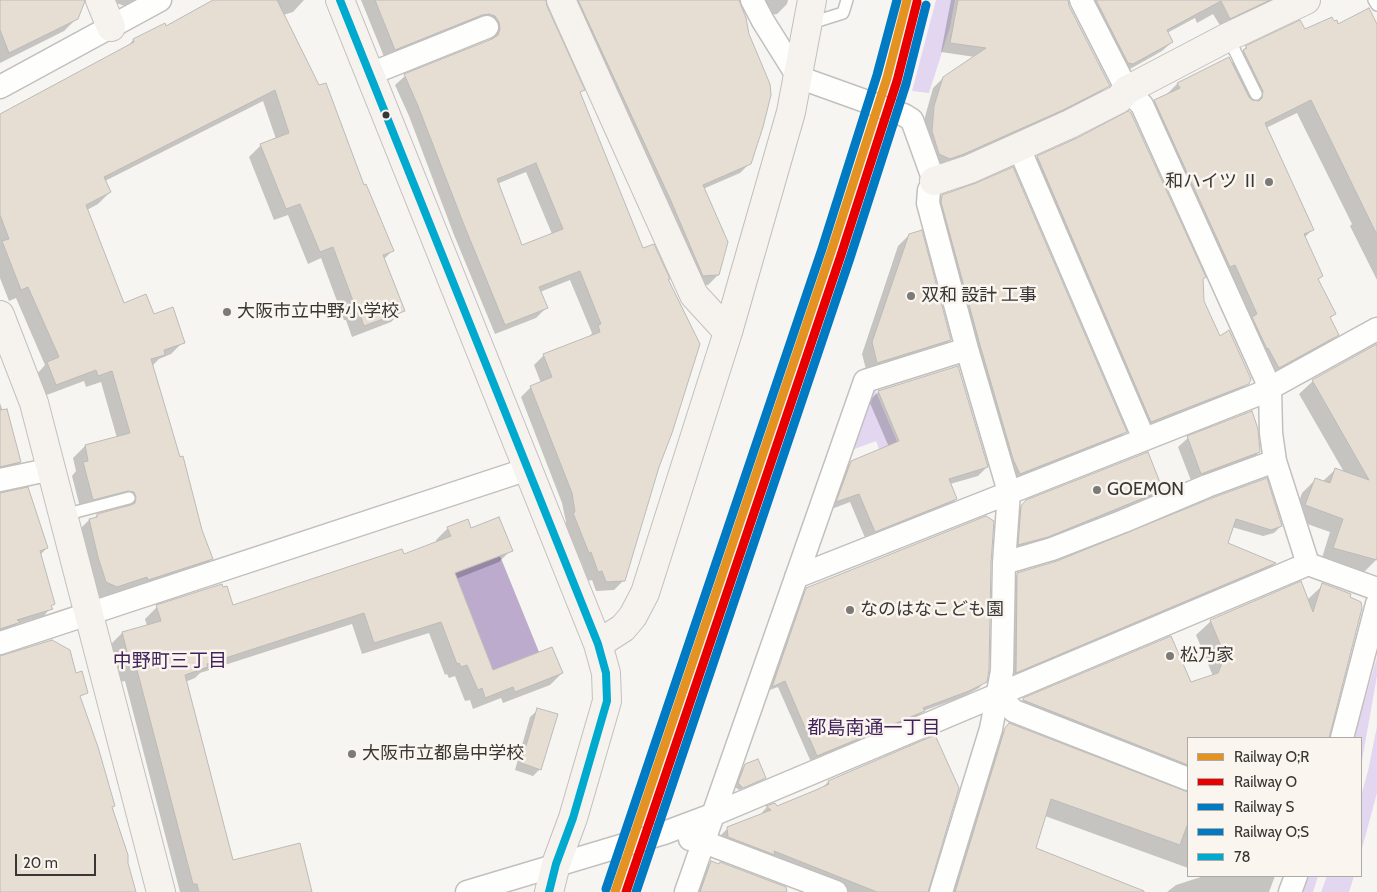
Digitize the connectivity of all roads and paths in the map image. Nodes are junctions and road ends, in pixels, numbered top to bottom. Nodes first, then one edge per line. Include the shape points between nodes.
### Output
1 (100, 0) edge
2 (160, 0) edge
3 (340, 0) edge
4 (561, 0) edge
5 (752, 0) edge
6 (847, 0) edge
7 (1081, 0) edge
8 (1306, 0) edge
9 (1374, 0) edge
10 (1377, 5) edge
11 (810, 12) edge
12 (111, 27) junction
13 (487, 27) dead end
14 (1228, 37) junction
15 (370, 74) junction
16 (798, 78) junction
17 (0, 87) edge
18 (1127, 90) junction
19 (1256, 94) dead end
20 (1019, 148) junction
21 (934, 181) junction
22 (0, 315) edge
23 (1377, 329) edge
24 (728, 332) junction
25 (966, 350) junction
26 (1270, 388) junction
27 (1144, 439) junction
28 (1275, 462) junction
29 (52, 469) junction
30 (528, 469) junction
31 (0, 480) edge
32 (1009, 492) junction
33 (129, 498) dead end
34 (64, 515) junction
35 (1004, 563) junction
36 (1308, 564) junction
37 (796, 577) junction
38 (1377, 589) edge
39 (1377, 604) edge
40 (88, 615) junction
41 (0, 643) edge
42 (598, 644) junction
43 (998, 695) junction
44 (1342, 737) edge
45 (1187, 779) edge
46 (712, 815) junction
47 (664, 834) junction
48 (704, 842) junction
49 (556, 864) junction
50 (1296, 877) edge
51 (797, 885) edge
52 (161, 892) edge
53 (467, 892) edge
54 (549, 892) edge
55 (686, 892) edge
56 (836, 892) edge
57 (941, 892) edge
58 (1290, 892) edge

1 - 12 street
2 - 12 street
3 - 15 street
4 - 24 street via 694,294
5 - 16 street
6 - 11 lane via 843,13
7 - 18 street
8 - 14 street
9 - 10 lane
11 - 16 street
12 - 17 street
13 - 15 street
14 - 18 street
14 - 19 lane
15 - 30 street
16 - 21 street via 895,111 912,120
16 - 24 street
18 - 20 street via 1118,99
18 - 26 street via 1142,105
20 - 21 street
20 - 27 street
21 - 25 street via 928,203
22 - 29 street via 34,403
23 - 26 street
24 - 42 street via 645,593 623,628
25 - 32 street
25 - 37 street via 865,381
26 - 27 street
26 - 28 street
27 - 32 street
28 - 35 street via 1070,542
28 - 36 street
29 - 31 street
29 - 34 street
30 - 40 street
30 - 42 street
32 - 35 street
32 - 37 street
33 - 34 lane
34 - 40 street
35 - 43 street via 1002,671
36 - 38 street
36 - 43 street
37 - 46 street
39 - 44 street
40 - 41 street
40 - 52 street
42 - 49 street via 606,673 607,700 573,818
43 - 45 street via 1014,711
43 - 46 street
43 - 57 street via 991,729
46 - 47 street
46 - 48 street
47 - 48 street
47 - 49 street
48 - 51 street
48 - 55 street
49 - 53 street
49 - 54 street
50 - 58 street
51 - 56 street

